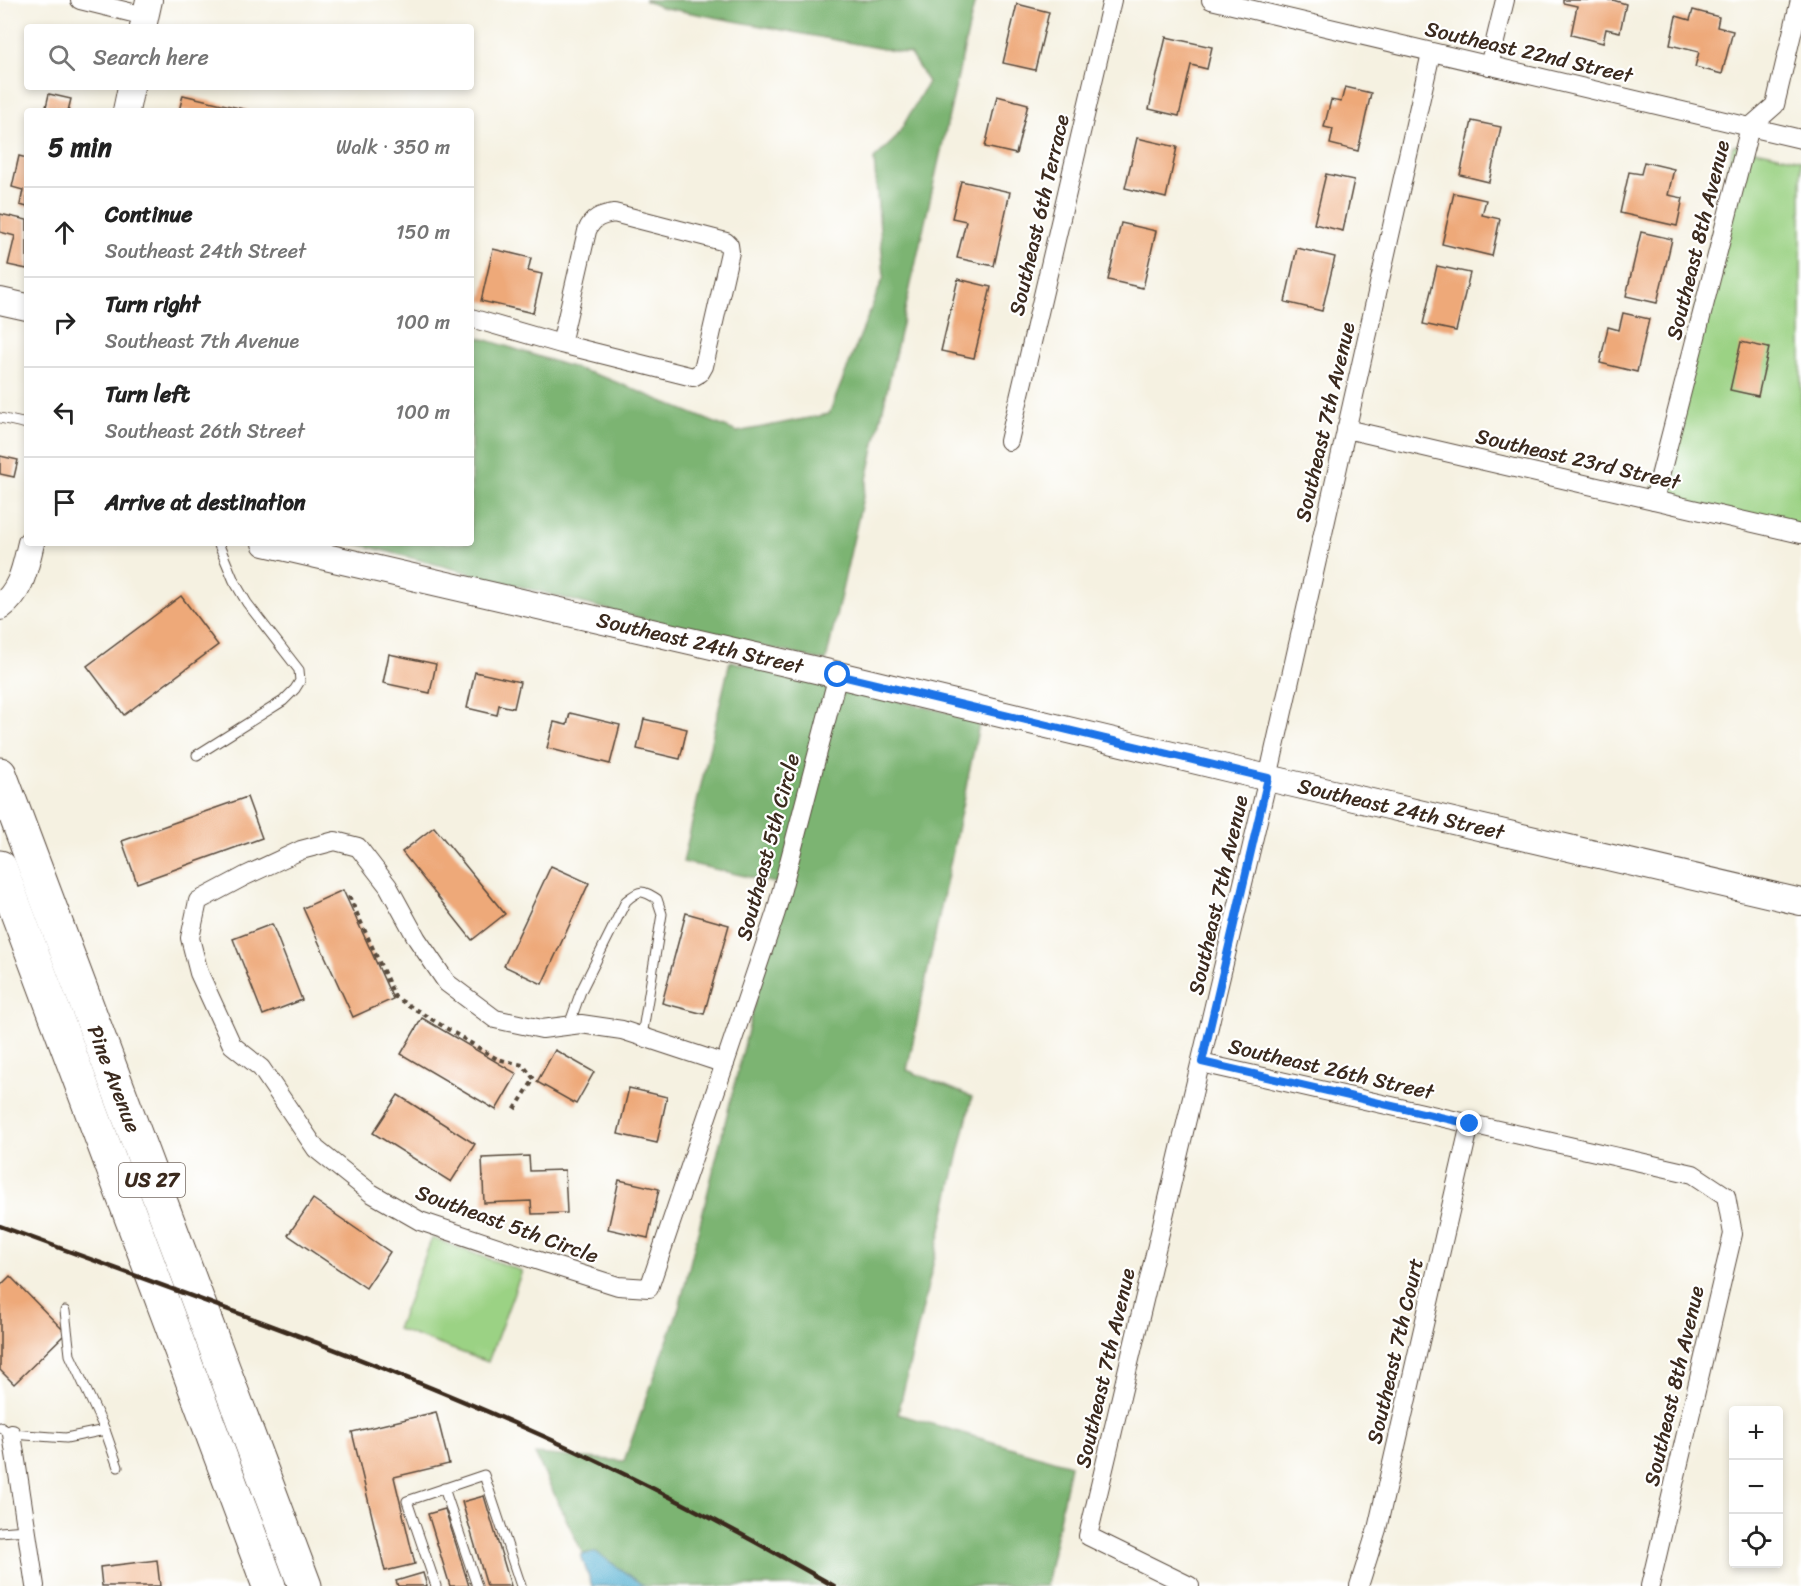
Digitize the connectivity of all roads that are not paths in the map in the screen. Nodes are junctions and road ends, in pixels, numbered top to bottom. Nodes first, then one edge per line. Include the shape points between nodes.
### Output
1 (80, 0) edge
2 (1112, 0) edge
3 (1211, 0) edge
4 (1505, 0) edge
5 (1800, 0) edge
6 (146, 14) edge
7 (1431, 53) junction
8 (1489, 66) junction
9 (130, 90) edge
10 (127, 108) edge
11 (1750, 127) junction
12 (1801, 139) edge
13 (0, 301) edge
14 (24, 306) edge
15 (474, 319) edge
16 (561, 344) junction
17 (0, 418) edge
18 (24, 423) edge
19 (1346, 429) junction
20 (1009, 441) dead end
21 (1654, 500) junction
22 (1801, 534) edge
23 (30, 546) edge
24 (219, 546) edge
25 (278, 546) edge
26 (0, 606) edge
27 (838, 675) junction
28 (196, 755) dead end
29 (0, 774) edge
30 (1268, 778) junction
31 (0, 867) edge
32 (1801, 902) edge
33 (569, 1025) junction
34 (642, 1036) junction
35 (1202, 1062) junction
36 (725, 1064) junction
37 (1470, 1124) junction
38 (1726, 1196) joint
39 (65, 1311) dead end
40 (6, 1430) edge
41 (105, 1430) junction
42 (118, 1467) dead end
43 (444, 1488) junction
44 (26, 1530) junction
45 (0, 1532) edge
46 (35, 1586) edge
47 (269, 1586) edge
48 (304, 1586) edge
49 (436, 1586) edge
50 (477, 1586) edge
51 (521, 1586) edge
52 (1190, 1586) edge
53 (1359, 1586) edge
54 (1650, 1586) edge

1 - 6 street
2 - 20 street, Southeast 6th Terrace
3 - 7 street, Southeast 22nd Street
4 - 8 street
5 - 11 street, Southeast 8th Avenue via 1775,105
7 - 8 street, Southeast 22nd Street
7 - 19 street, Southeast 7th Avenue
8 - 11 street, Southeast 22nd Street
9 - 10 street
11 - 12 street, Southeast 22nd Street
11 - 21 street, Southeast 8th Avenue
13 - 14 street
15 - 16 street
16 - 16 street via 587,231 598,216 614,213 729,245 700,373 693,376
17 - 18 lane
19 - 21 street, Southeast 23rd Street
19 - 30 street, Southeast 7th Avenue
21 - 22 street, Southeast 23rd Street
23 - 26 street via 22,580
24 - 28 lane via 247,603 299,670 300,681 283,701
25 - 27 street, Southeast 24th Street
27 - 30 street, Southeast 24th Street
27 - 36 street, Southeast 5th Circle via 776,912
29 - 48 highway, Pine Avenue / US 27
30 - 32 street, Southeast 24th Street
30 - 35 street, Southeast 7th Avenue
31 - 47 highway, Pine Avenue / US 27
33 - 34 street, Southeast 5th Circle
33 - 34 lane via 581,991 626,900 645,891 657,898 662,914
33 - 36 street, Southeast 5th Circle via 542,1029 495,1019 447,983 388,886 358,847 334,841 301,850 198,901 190,938 199,973 232,1045 261,1068 316,1149 371,1193 420,1221 618,1286 650,1288
34 - 36 street, Southeast 5th Circle
35 - 37 street, Southeast 26th Street
35 - 52 street, Southeast 7th Avenue via 1088,1536
37 - 38 street, Southeast 26th Street via 1693,1174
37 - 53 street, Southeast 7th Court via 1377,1529
38 - 54 street, Southeast 8th Avenue via 1733,1234
39 - 41 lane via 70,1355
40 - 41 lane via 66,1438
40 - 44 street
41 - 42 lane
43 - 49 lane via 407,1501
43 - 50 lane
43 - 51 lane via 484,1475
44 - 45 lane
44 - 46 street

